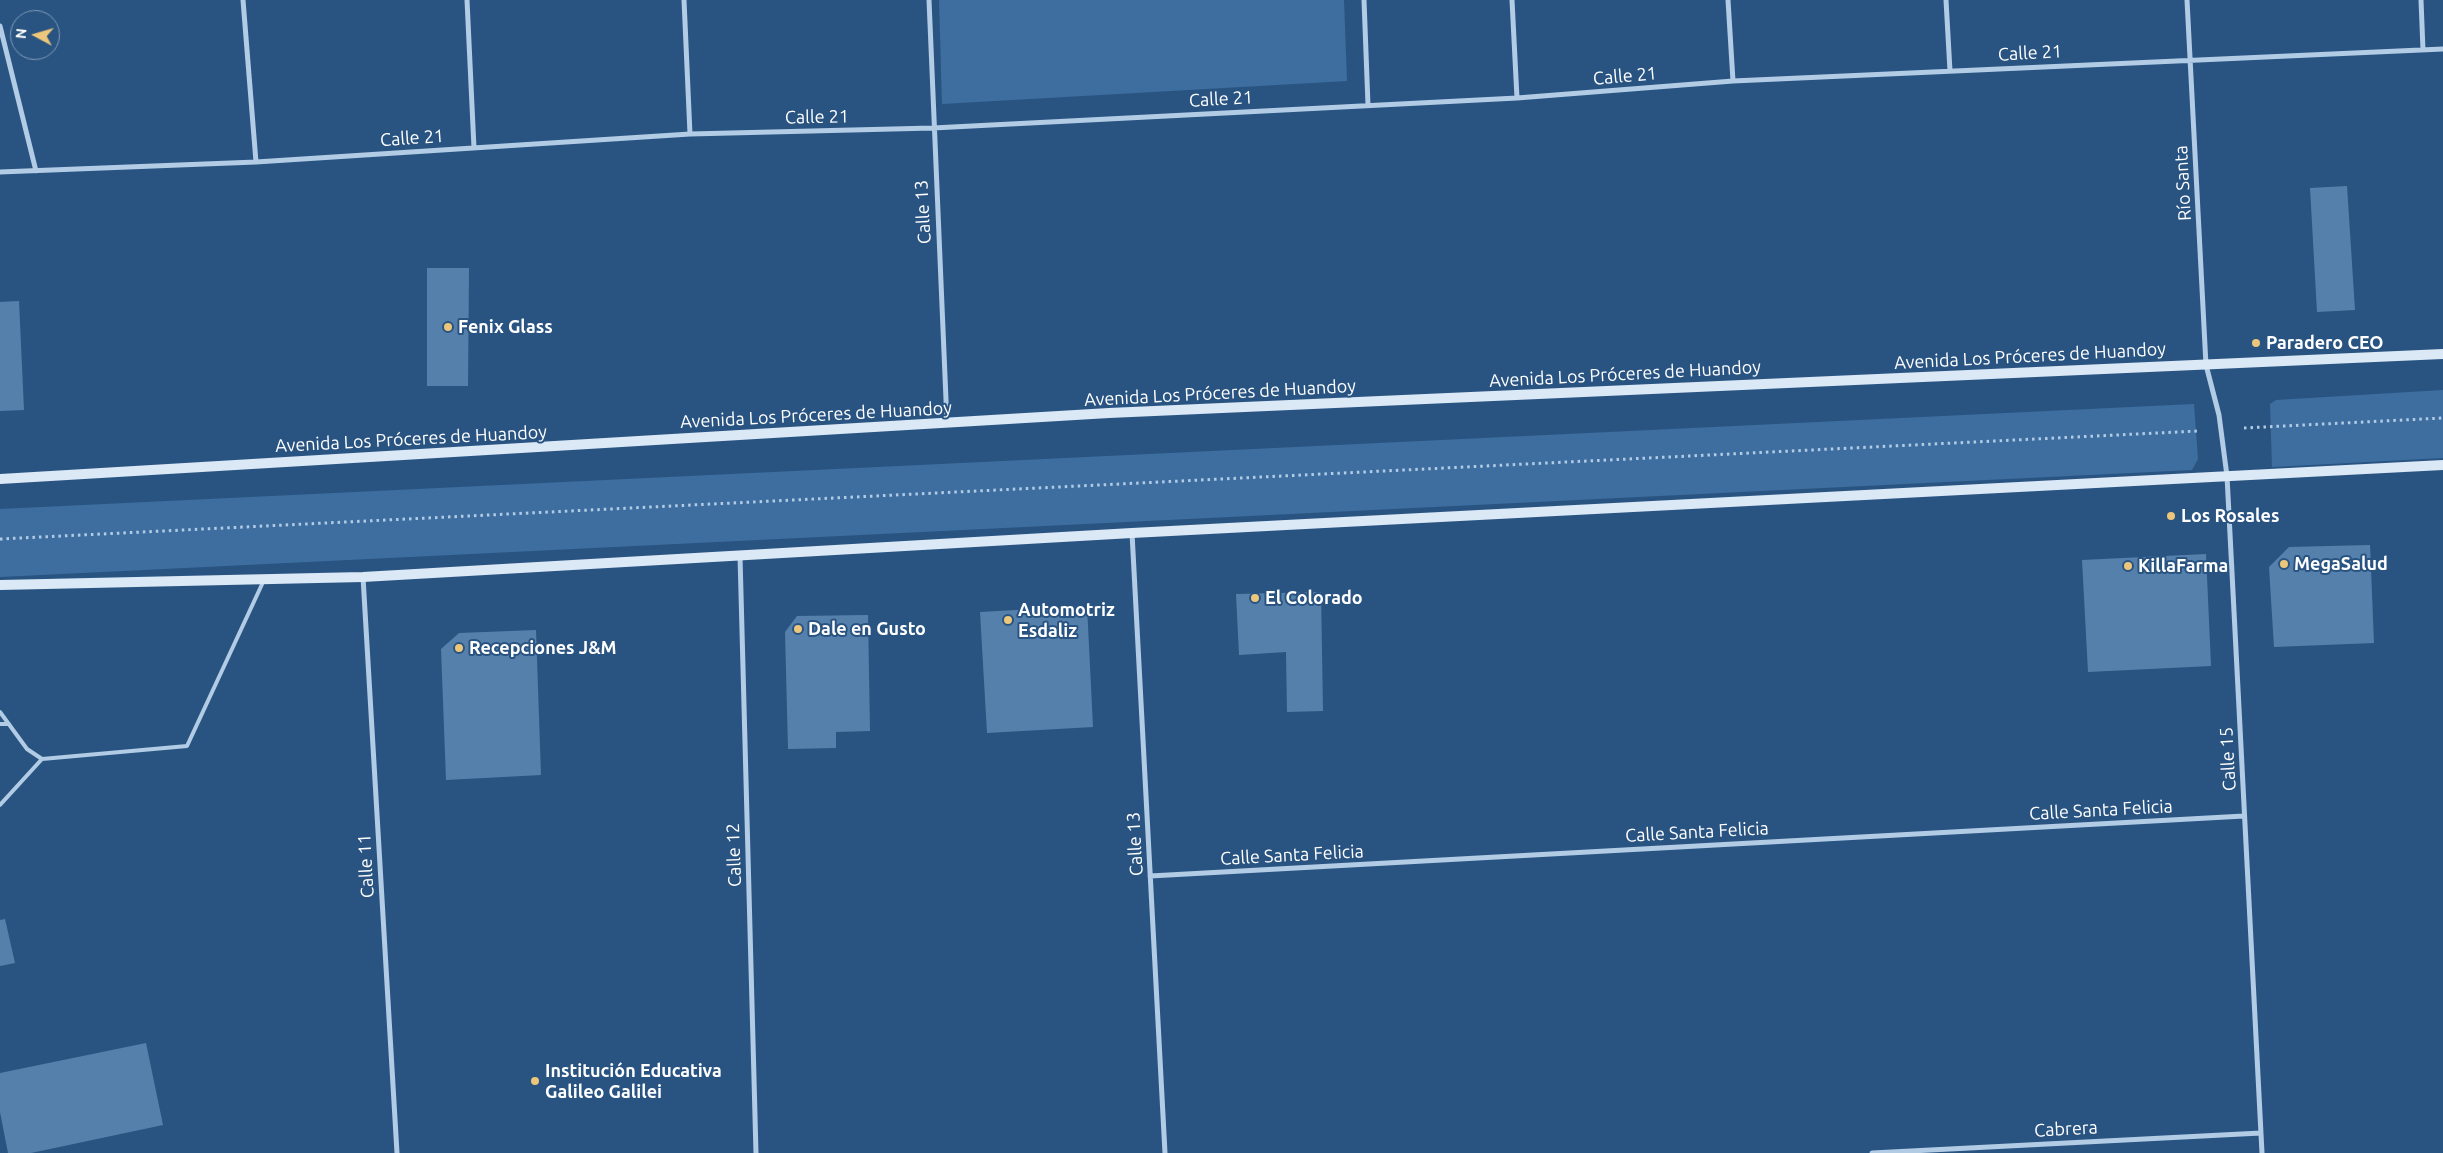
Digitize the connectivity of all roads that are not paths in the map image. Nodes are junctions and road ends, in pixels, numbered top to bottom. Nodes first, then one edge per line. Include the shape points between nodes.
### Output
1 (243, 0) edge
2 (467, 0) edge
3 (684, 0) edge
4 (929, 0) edge
5 (1364, 0) edge
6 (1512, 0) edge
7 (1728, 0) edge
8 (1946, 0) edge
9 (2187, 0) edge
10 (2421, 0) edge
11 (0, 26) edge
12 (2443, 49) edge
13 (2423, 50) junction
14 (2190, 59) junction
15 (1950, 71) junction
16 (1733, 81) junction
17 (1517, 98) junction
18 (1368, 105) junction
19 (933, 128) junction
20 (690, 134) junction
21 (474, 148) junction
22 (256, 162) junction
23 (36, 171) junction
24 (0, 172) edge
25 (2443, 354) edge
26 (2206, 365) junction
27 (947, 423) junction
28 (2443, 465) edge
29 (2227, 476) junction
30 (0, 479) edge
31 (1132, 533) junction
32 (740, 556) junction
33 (363, 576) junction
34 (264, 579) junction
35 (0, 585) edge
36 (0, 712) edge
37 (0, 724) edge
38 (9, 724) junction
39 (42, 759) junction
40 (0, 805) edge
41 (2244, 816) junction
42 (1150, 876) junction
43 (2261, 1133) junction
44 (1992, 1146) junction
45 (397, 1153) edge
46 (756, 1153) edge
47 (1166, 1153) edge
48 (1872, 1153) edge
49 (1992, 1153) edge
50 (2262, 1153) edge

1 - 22 street
2 - 21 street
3 - 20 street
4 - 19 street, Calle 13
5 - 18 street
6 - 17 street
7 - 16 street
8 - 15 street
9 - 14 street, Río Santa
10 - 13 street
11 - 23 street
12 - 13 street, Calle 21
13 - 14 street, Calle 21
14 - 15 street, Calle 21
14 - 26 street, Río Santa
15 - 16 street, Calle 21
16 - 17 street, Calle 21
17 - 18 street, Calle 21
18 - 19 street, Calle 21
19 - 20 street, Calle 21
19 - 27 street, Calle 13
20 - 21 street, Calle 21
21 - 22 street, Calle 21
22 - 23 street, Calle 21
23 - 24 street, Calle 21
25 - 26 main road, Avenida Los Próceres de Huandoy
26 - 27 main road, Avenida Los Próceres de Huandoy
26 - 29 street, Calle 15 via 2221,430
27 - 30 main road, Avenida Los Próceres de Huandoy
28 - 29 main road
29 - 31 main road
29 - 41 street, Calle 15
31 - 32 main road
31 - 42 street, Calle 13
32 - 33 main road
32 - 46 street, Calle 12
33 - 34 main road
33 - 45 street, Calle 11
34 - 35 main road
34 - 39 lane via 187,746
36 - 38 lane
37 - 38 lane
38 - 39 lane via 27,749
39 - 40 lane
41 - 42 street, Calle Santa Felicia
41 - 43 street, Calle 15
42 - 47 street, Calle 13
43 - 44 street, Cabrera
43 - 50 street, Calle 15
44 - 48 street, Cabrera
44 - 49 street

